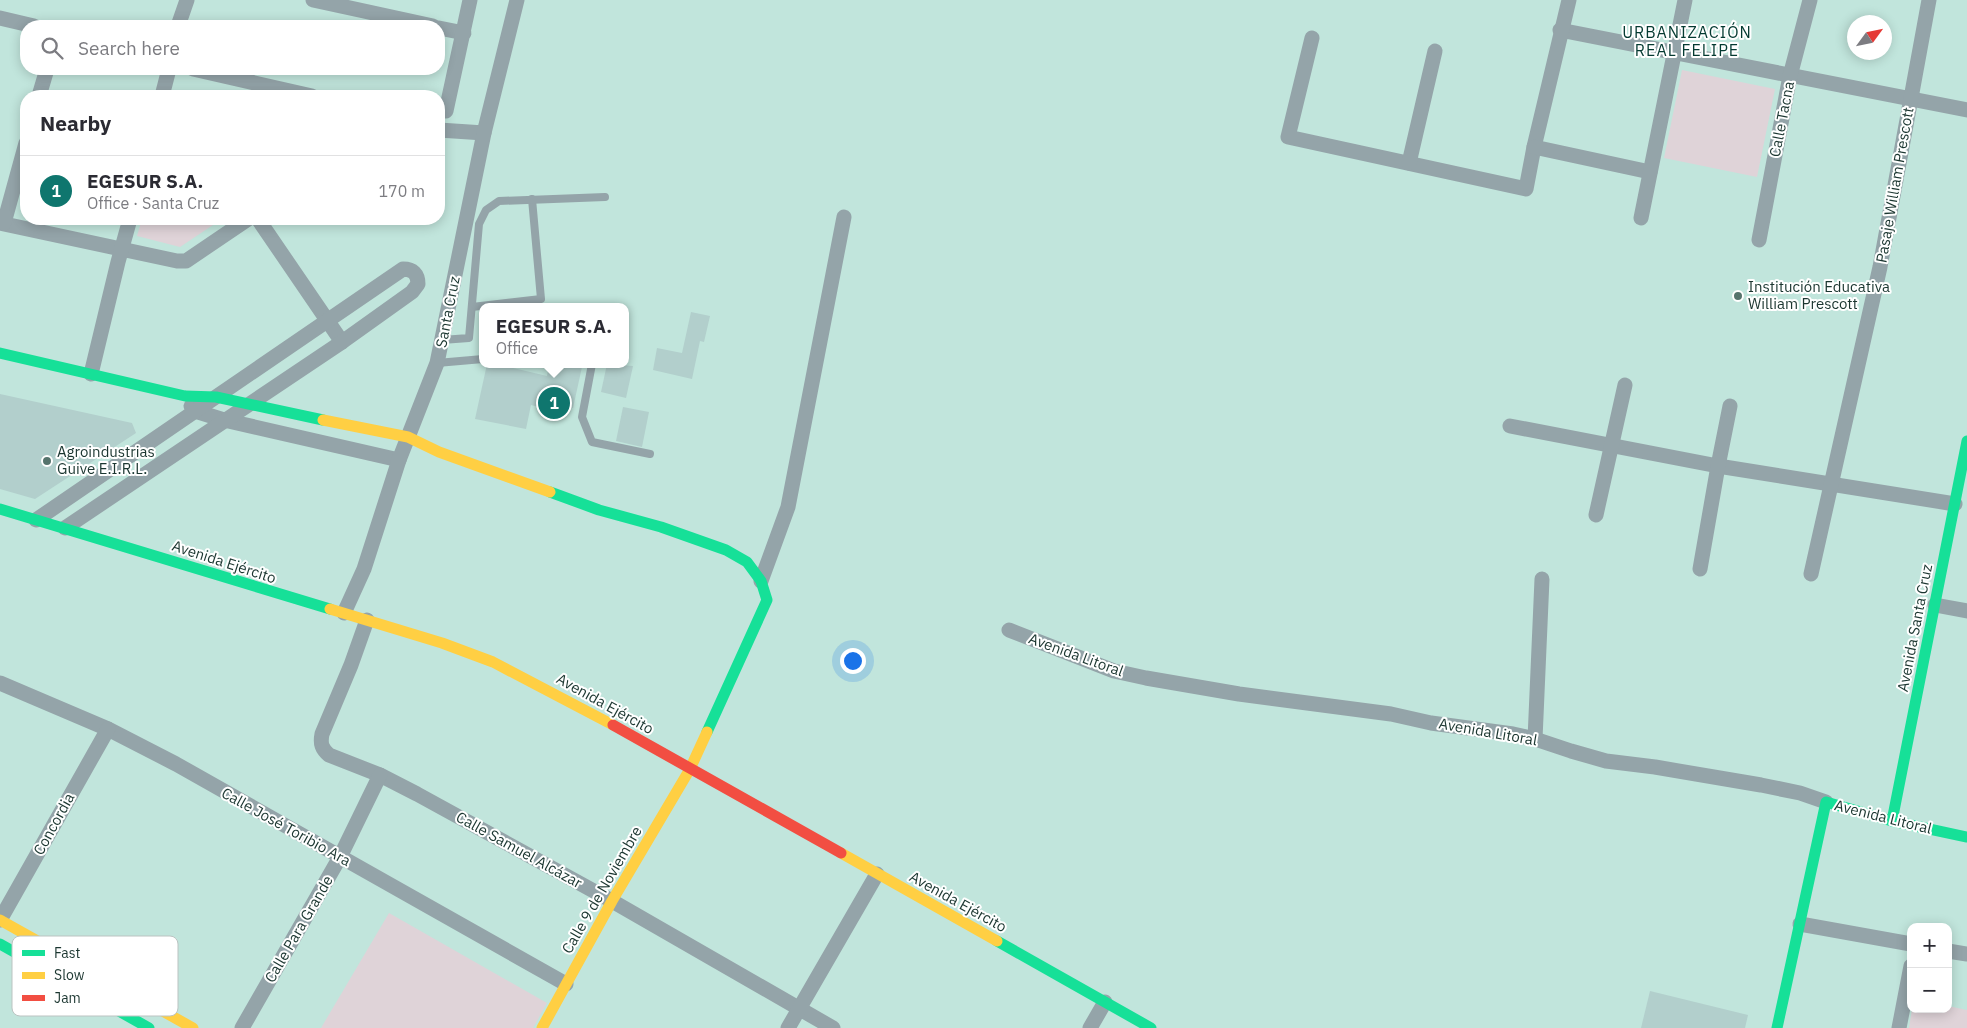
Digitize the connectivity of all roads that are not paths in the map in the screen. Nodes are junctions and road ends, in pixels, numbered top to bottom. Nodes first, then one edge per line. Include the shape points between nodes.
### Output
1 (187, 0) edge
2 (313, 0) edge
3 (470, 0) edge
4 (516, 0) edge
5 (1569, 0) edge
6 (1685, 0) edge
7 (1810, 0) edge
8 (1929, 0) edge
9 (0, 18) edge
10 (180, 20) edge
11 (405, 20) edge
12 (20, 23) edge
13 (445, 29) edge
14 (1560, 30) junction
15 (464, 33) junction
16 (1312, 38) dead end
17 (1435, 50) dead end
18 (1674, 53) junction
19 (45, 75) edge
20 (167, 75) edge
21 (219, 75) edge
22 (1790, 76) junction
23 (41, 90) edge
24 (164, 90) edge
25 (286, 90) edge
26 (1910, 99) junction
27 (1967, 110) edge
28 (446, 111) dead end
29 (445, 130) edge
30 (484, 133) junction
31 (1534, 147) junction
32 (20, 163) edge
33 (1410, 163) junction
34 (1650, 172) junction
35 (605, 197) dead end
36 (532, 199) junction
37 (844, 217) dead end
38 (1641, 218) dead end
39 (2, 223) edge
40 (128, 225) edge
41 (239, 225) edge
42 (262, 225) edge
43 (1759, 240) dead end
44 (122, 249) junction
45 (506, 303) edge
46 (479, 306) edge
47 (472, 307) junction
48 (328, 321) junction
49 (442, 340) junction
50 (342, 342) junction
51 (0, 353) edge
52 (479, 359) edge
53 (438, 364) junction
54 (591, 368) edge
55 (91, 374) junction
56 (1625, 385) dead end
57 (186, 396) junction
58 (216, 397) junction
59 (248, 405) junction
60 (1730, 406) dead end
61 (195, 412) junction
62 (224, 420) junction
63 (1510, 426) dead end
64 (408, 437) junction
65 (1967, 441) edge
66 (1611, 446) junction
67 (650, 454) dead end
68 (399, 460) junction
69 (1718, 466) junction
70 (1832, 484) junction
71 (1955, 504) junction
72 (0, 509) edge
73 (1596, 515) dead end
74 (36, 520) junction
75 (65, 528) junction
76 (1700, 568) dead end
77 (1812, 574) dead end
78 (1542, 579) dead end
79 (761, 582) junction
80 (1934, 605) junction
81 (1967, 611) edge
82 (344, 614) junction
83 (367, 620) junction
84 (1009, 630) dead end
85 (0, 683) edge
86 (108, 729) junction
87 (1535, 739) junction
88 (690, 768) junction
89 (380, 776) junction
90 (1826, 802) junction
91 (1892, 821) junction
92 (1967, 837) edge
93 (340, 857) junction
94 (877, 874) junction
95 (612, 901) junction
96 (0, 920) edge
97 (1800, 924) junction
98 (29, 936) edge
99 (1907, 943) edge
100 (0, 944) edge
101 (12, 951) edge
102 (1952, 952) edge
103 (1967, 954) edge
104 (1911, 968) edge
105 (566, 984) junction
106 (1105, 1002) junction
107 (799, 1009) junction
108 (128, 1016) edge
109 (172, 1016) edge
110 (149, 1028) edge
111 (193, 1028) edge
112 (242, 1028) edge
113 (542, 1028) edge
114 (788, 1028) edge
115 (833, 1028) edge
116 (1090, 1028) edge
117 (1150, 1028) edge
118 (1777, 1028) edge
119 (1899, 1028) edge

1 - 10 street
2 - 11 street
3 - 15 street
4 - 30 street, Santa Cruz
5 - 14 street
6 - 18 street
7 - 22 street, Calle Tacna
8 - 26 street, Pasaje William Prescott
9 - 12 street
13 - 15 street
14 - 18 street
14 - 31 street
15 - 28 street
16 - 33 street via 1288,137
17 - 33 street
18 - 22 street
18 - 34 street
19 - 23 street
20 - 24 street
21 - 25 street
22 - 26 street
22 - 43 street, Calle Tacna
26 - 27 street
26 - 70 street, Pasaje William Prescott via 1880,267
29 - 30 street
30 - 49 street, Santa Cruz
31 - 33 street via 1526,189
31 - 34 street
32 - 39 street
34 - 38 street
35 - 36 lane
36 - 45 lane via 541,299
36 - 47 lane via 499,201 486,210 480,224
37 - 79 street via 788,508
39 - 44 street
40 - 44 street
41 - 44 street via 186,261 177,262
42 - 48 street
44 - 55 street
46 - 47 lane
47 - 49 lane via 469,338
48 - 50 street
48 - 50 street via 403,269 416,274 418,284 412,292
48 - 58 street
49 - 53 street, Santa Cruz
50 - 59 street
51 - 55 street
52 - 53 lane
53 - 64 street, Santa Cruz
54 - 67 lane via 582,416 592,442
55 - 57 street
56 - 66 street
57 - 58 street
57 - 61 street
58 - 59 street
58 - 61 street
59 - 62 street
59 - 64 street
60 - 69 street
61 - 62 street
61 - 74 street
62 - 68 street
62 - 75 street
63 - 66 street
64 - 68 street, Santa Cruz
64 - 79 street via 439,452 599,510 726,550 747,562
65 - 71 street, Avenida Santa Cruz
66 - 69 street
66 - 73 street
68 - 82 street, Santa Cruz via 364,569
69 - 70 street
69 - 76 street
70 - 71 street
70 - 77 street, Pasaje William Prescott
71 - 80 street, Avenida Santa Cruz
72 - 74 street, Avenida Ejército
74 - 75 street, Avenida Ejército
75 - 82 street, Avenida Ejército
78 - 87 street
79 - 88 street, Calle 9 de Noviembre via 767,600
80 - 81 street
80 - 91 street, Avenida Santa Cruz
82 - 83 street, Avenida Ejército
83 - 88 street, Avenida Ejército via 493,662
83 - 89 street, Calle Samuel Alcázar via 321,742 329,755
84 - 87 street, Avenida Litoral via 1114,671 1146,678
85 - 86 street, Calle José Toribio Ara
86 - 93 street, Calle José Toribio Ara
86 - 96 street, Concordia
87 - 90 street, Avenida Litoral via 1606,761 1761,785
88 - 94 street, Avenida Ejército
88 - 95 street, Calle 9 de Noviembre
89 - 93 street, Calle Para Grande
89 - 95 street, Calle Samuel Alcázar
90 - 91 street, Avenida Litoral
90 - 97 street
91 - 92 street, Avenida Litoral
93 - 105 street, Calle José Toribio Ara
93 - 112 street, Calle Para Grande
94 - 106 street, Avenida Ejército
94 - 107 street
95 - 105 street, Calle 9 de Noviembre
95 - 107 street, Calle Samuel Alcázar
96 - 98 street
97 - 99 street
97 - 118 street
100 - 101 street
102 - 103 street
104 - 119 street
105 - 113 street, Calle 9 de Noviembre
106 - 116 street
106 - 117 street, Avenida Ejército
107 - 114 street
107 - 115 street, Calle Samuel Alcázar
108 - 110 street
109 - 111 street

